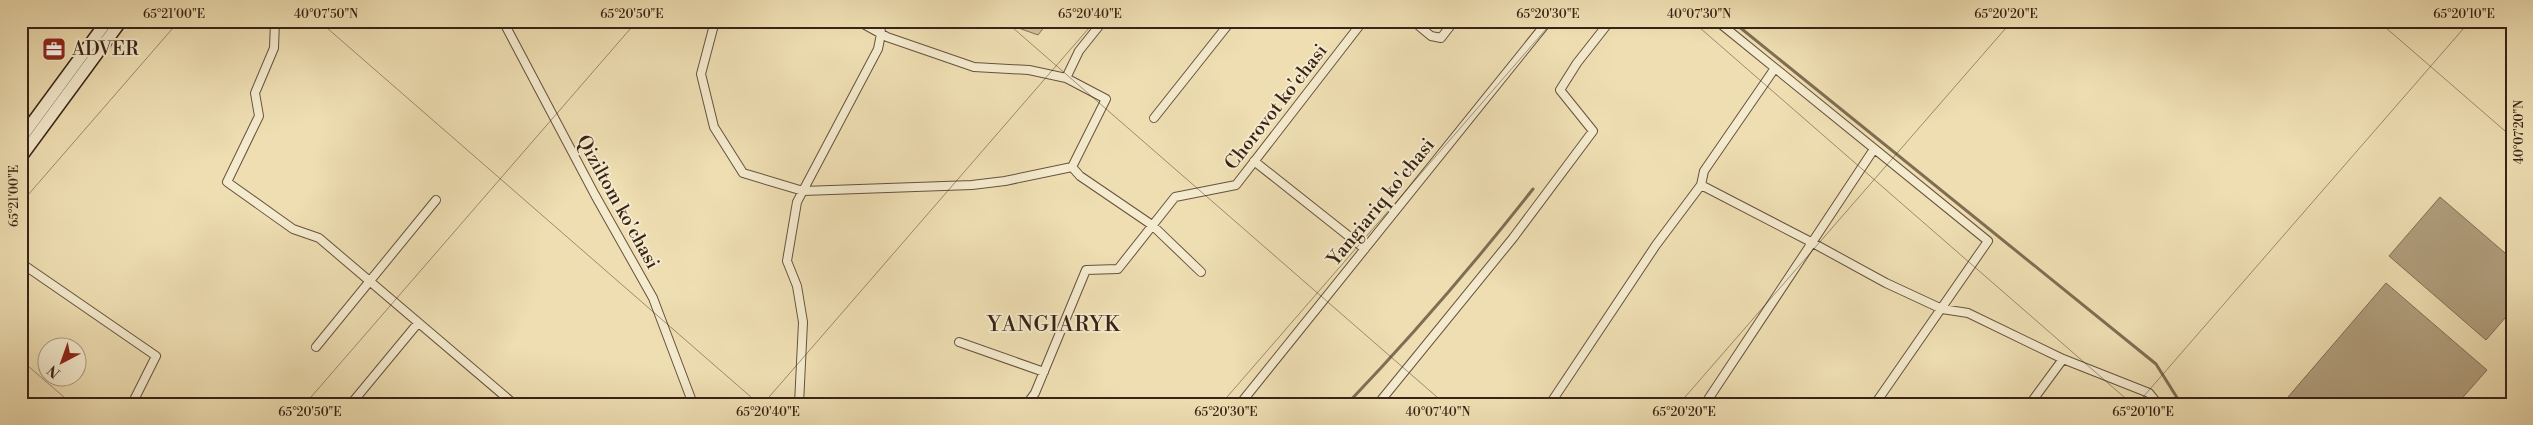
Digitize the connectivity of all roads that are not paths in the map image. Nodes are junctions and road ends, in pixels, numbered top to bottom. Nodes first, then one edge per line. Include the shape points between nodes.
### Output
1 (275, 21) edge
2 (503, 21) edge
3 (715, 21) edge
4 (858, 21) edge
5 (880, 21) edge
6 (1103, 21) edge
7 (1231, 21) edge
8 (1363, 21) edge
9 (1413, 21) edge
10 (1454, 21) edge
11 (1548, 21) edge
12 (1610, 21) edge
13 (1718, 21) edge
14 (113, 23) edge
15 (882, 34) junction
16 (1775, 68) junction
17 (1066, 78) junction
18 (1154, 118) dead end
19 (21, 138) edge
20 (1874, 149) junction
21 (21, 157) edge
22 (1254, 161) junction
23 (1072, 167) junction
24 (1701, 185) junction
25 (803, 191) junction
26 (436, 200) dead end
27 (1152, 225) junction
28 (1811, 242) junction
29 (1365, 249) junction
30 (21, 263) edge
31 (1201, 272) dead end
32 (368, 281) junction
33 (1942, 309) junction
34 (418, 323) junction
35 (959, 342) dead end
36 (316, 347) dead end
37 (2063, 359) junction
38 (1044, 372) junction
39 (132, 404) edge
40 (351, 404) edge
41 (514, 404) edge
42 (693, 404) edge
43 (799, 404) edge
44 (1027, 404) edge
45 (1240, 404) edge
46 (1378, 404) edge
47 (1550, 404) edge
48 (1705, 404) edge
49 (1875, 404) edge
50 (2030, 404) edge
51 (2158, 404) edge

1 - 32 street via 274,48 255,94 260,116 227,182 293,229 319,238
2 - 42 street, Qiziltom ko'chasi via 653,298
3 - 25 street via 701,74 714,127 743,173
4 - 15 street
5 - 15 street
6 - 17 street via 1079,51
7 - 18 street
8 - 22 street, Chorovot ko'chasi
9 - 10 street via 1431,36 1441,38
11 - 29 street, Yangiariq ko'chasi
12 - 46 street via 1560,90 1594,131 1513,238
13 - 16 street
14 - 19 main road
14 - 21 main road
15 - 17 street via 974,67 1029,70
15 - 25 street via 878,49
16 - 20 street
16 - 24 street via 1704,171
17 - 23 street via 1106,99
20 - 28 street
20 - 33 street via 1988,241
22 - 27 street, Chorovot ko'chasi via 1236,185 1175,197
22 - 29 street
23 - 25 street via 972,185
23 - 27 street via 1080,176
24 - 28 street
24 - 47 street via 1656,245
25 - 43 street via 797,202 786,261 797,286 804,322
26 - 32 street
27 - 31 street
27 - 38 street, Chorovot ko'chasi via 1118,269 1086,270
28 - 33 street
28 - 48 street
29 - 45 street, Yangiariq ko'chasi
30 - 39 street via 156,356
32 - 34 street
32 - 36 street
33 - 37 street via 1968,313
33 - 49 street
34 - 40 street
34 - 41 street
35 - 38 street
37 - 50 street
37 - 51 street via 2149,394
38 - 44 street via 1036,393

